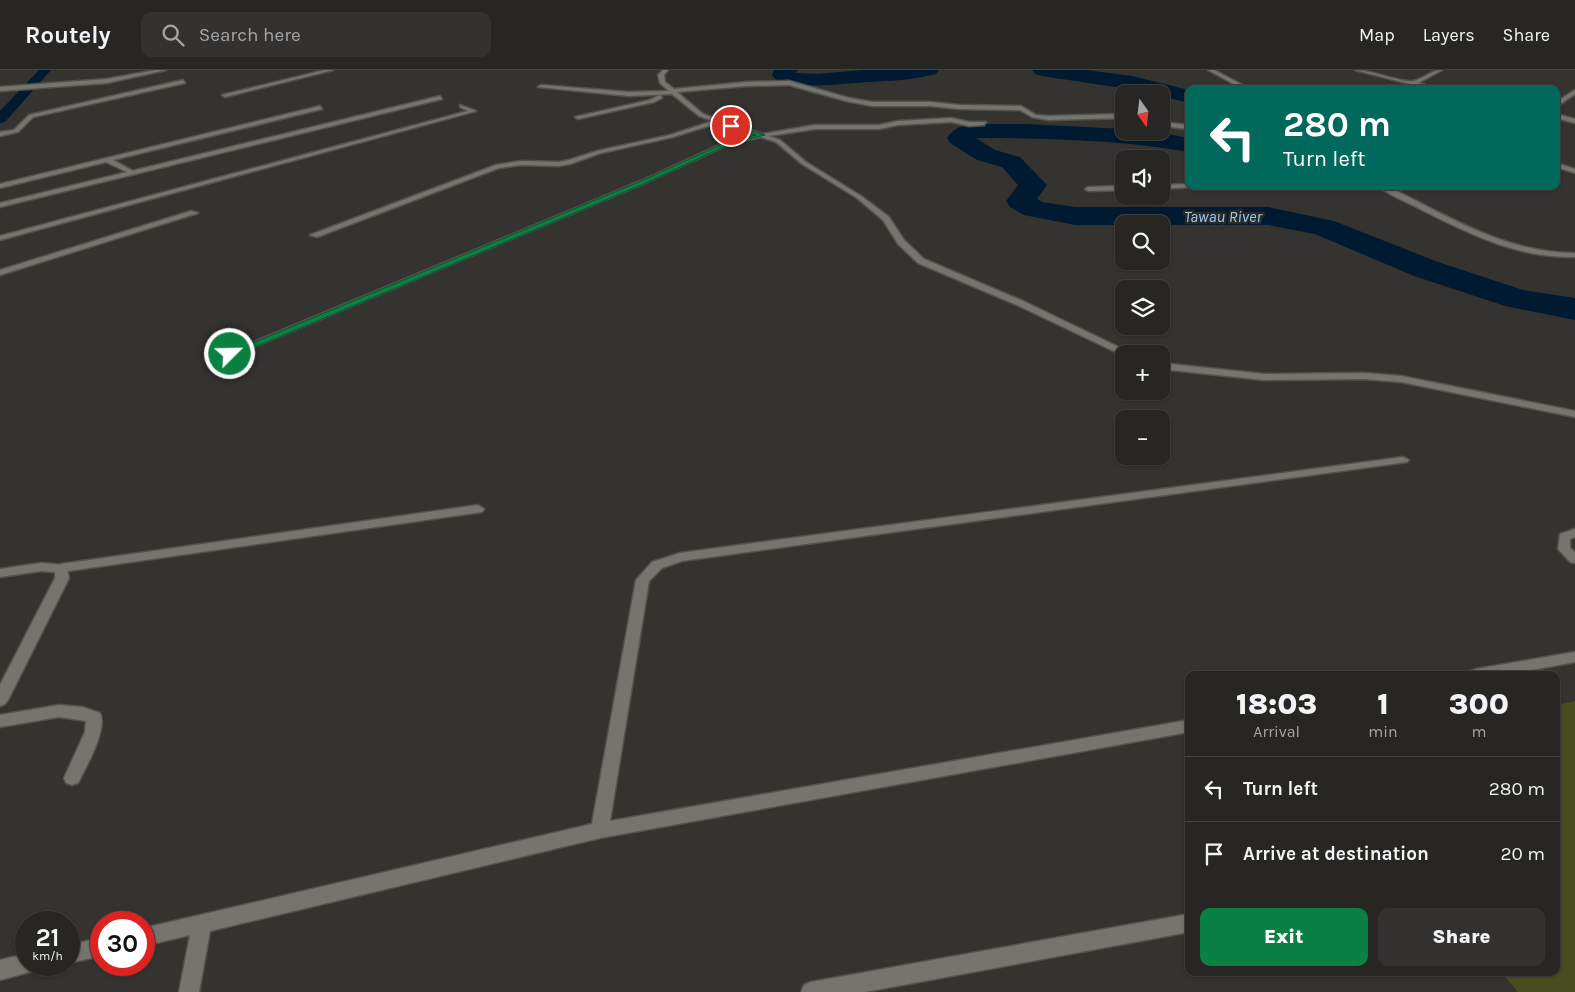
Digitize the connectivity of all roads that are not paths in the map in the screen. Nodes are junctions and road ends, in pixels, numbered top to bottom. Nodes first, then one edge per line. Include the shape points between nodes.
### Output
1 (164, 70) edge
2 (330, 70) edge
3 (666, 70) edge
4 (1210, 70) edge
5 (1357, 70) edge
6 (1440, 70) edge
7 (183, 82) dead end
8 (1413, 83) junction
9 (1240, 85) edge
10 (1421, 85) edge
11 (0, 88) edge
12 (541, 88) dead end
13 (674, 92) junction
14 (1575, 92) edge
15 (661, 94) junction
16 (225, 95) dead end
17 (440, 98) dead end
18 (1560, 102) edge
19 (462, 106) dead end
20 (320, 108) dead end
21 (1115, 116) edge
22 (578, 117) dead end
23 (1560, 117) edge
24 (1575, 120) edge
25 (716, 122) junction
26 (984, 123) dead end
27 (1170, 125) edge
28 (1185, 127) edge
29 (1, 134) edge
30 (763, 135) junction
31 (109, 160) junction
32 (1560, 166) edge
33 (1575, 171) edge
34 (133, 173) junction
35 (0, 186) edge
36 (1185, 186) edge
37 (1170, 187) edge
38 (1088, 188) dead end
39 (1115, 188) edge
40 (1389, 190) edge
41 (0, 206) edge
42 (194, 213) dead end
43 (314, 235) dead end
44 (0, 238) edge
45 (1575, 255) edge
46 (0, 266) edge
47 (9, 270) junction
48 (0, 273) edge
49 (1115, 348) edge
50 (212, 361) dead end
51 (1170, 367) edge
52 (1575, 414) edge
53 (1403, 460) dead end
54 (478, 509) dead end
55 (1575, 534) edge
56 (1575, 559) edge
57 (61, 568) junction
58 (0, 573) edge
59 (1575, 657) edge
60 (1498, 671) edge
61 (0, 700) edge
62 (0, 720) edge
63 (1185, 727) edge
64 (72, 778) dead end
65 (600, 830) junction
66 (202, 923) junction
67 (1185, 923) edge
68 (155, 934) edge
69 (15, 967) edge
70 (0, 970) edge
71 (188, 992) edge
72 (811, 992) edge

1 - 11 street via 107,81
2 - 16 street
3 - 13 street via 660,78
4 - 9 street
5 - 8 street
6 - 8 street
7 - 29 street via 31,116 20,129
8 - 10 street
12 - 15 street
13 - 15 street
13 - 21 street via 752,83 788,84 858,103 1020,108 1034,116 1048,118
13 - 25 street via 688,106
14 - 18 street
15 - 22 street via 652,101
17 - 34 street
19 - 44 street via 473,111
20 - 31 street
23 - 24 street
25 - 30 street
25 - 43 street via 570,162 498,166
26 - 30 street via 951,120 879,127 815,127
27 - 28 street
30 - 49 street via 872,206 921,261 1020,302
30 - 50 street via 730,142 643,182
31 - 34 street
31 - 35 street
32 - 33 street
34 - 41 street
36 - 37 street
38 - 39 street
40 - 45 street via 1436,214 1524,250 1546,255
42 - 47 street
46 - 47 street
47 - 48 street
51 - 52 street via 1264,377 1401,379
53 - 65 street via 680,557 657,565 643,580
54 - 57 street
55 - 56 street via 1564,537 1564,549
57 - 58 street via 41,567
57 - 61 street via 62,578
59 - 60 street
62 - 64 street via 60,710 94,717 93,732
63 - 65 street
65 - 66 street
66 - 68 street
66 - 71 street
67 - 72 street
69 - 70 street

